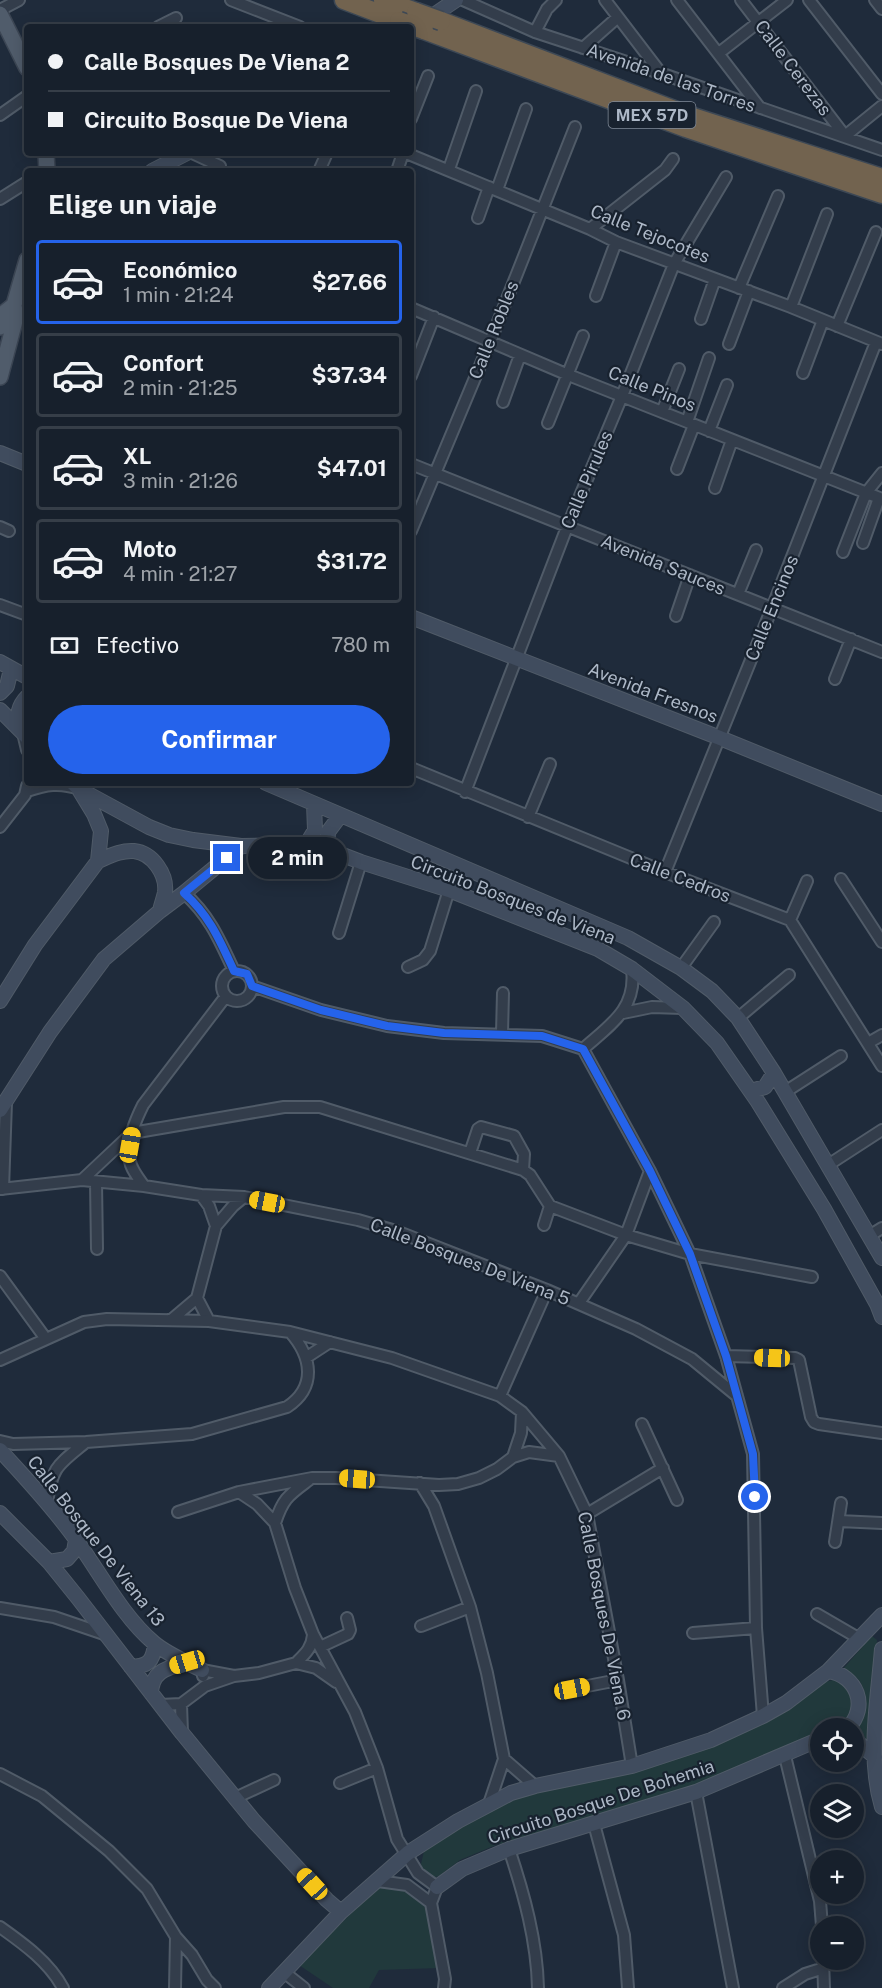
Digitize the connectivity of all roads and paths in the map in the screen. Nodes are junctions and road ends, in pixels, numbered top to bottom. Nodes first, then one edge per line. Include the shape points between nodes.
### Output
1 (19, 0) edge
2 (231, 0) edge
3 (344, 0) edge
4 (383, 0) edge
5 (456, 0) edge
6 (463, 0) edge
7 (556, 0) edge
8 (605, 0) edge
9 (677, 0) edge
10 (741, 0) edge
11 (787, 0) edge
12 (810, 0) edge
13 (875, 0) edge
14 (882, 9) edge
15 (0, 12) edge
16 (618, 17) junction
17 (176, 18) dead end
18 (758, 23) junction
19 (164, 24) edge
20 (292, 24) edge
21 (404, 24) edge
22 (414, 26) edge
23 (414, 28) edge
24 (535, 32) junction
25 (4, 34) edge
26 (583, 48) junction
27 (719, 53) junction
28 (24, 64) edge
29 (660, 73) junction
30 (428, 76) dead end
31 (476, 91) dead end
32 (882, 94) edge
33 (24, 98) edge
34 (882, 106) edge
35 (760, 108) junction
36 (526, 109) dead end
37 (414, 111) edge
38 (0, 115) edge
39 (575, 127) dead end
40 (845, 136) junction
41 (882, 150) edge
42 (181, 156) edge
43 (198, 156) edge
44 (413, 156) edge
45 (673, 159) dead end
46 (220, 166) dead end
47 (158, 168) edge
48 (449, 169) junction
49 (726, 177) dead end
50 (882, 178) edge
51 (24, 184) edge
52 (493, 188) junction
53 (882, 194) edge
54 (778, 196) dead end
55 (0, 199) edge
56 (542, 209) junction
57 (827, 214) dead end
58 (478, 218) dead end
59 (590, 229) junction
60 (876, 232) dead end
61 (616, 242) junction
62 (674, 264) junction
63 (24, 269) edge
64 (715, 279) junction
65 (744, 290) junction
66 (596, 296) dead end
67 (791, 307) junction
68 (414, 309) edge
69 (9, 313) edge
70 (434, 317) junction
71 (701, 319) dead end
72 (823, 320) junction
73 (837, 326) junction
74 (583, 336) dead end
75 (490, 342) junction
76 (879, 343) edge
77 (729, 344) dead end
78 (520, 355) junction
79 (710, 358) dead end
80 (414, 368) edge
81 (679, 369) dead end
82 (803, 373) dead end
83 (566, 374) junction
84 (0, 377) edge
85 (727, 385) dead end
86 (622, 396) junction
87 (503, 402) dead end
88 (662, 412) junction
89 (548, 423) dead end
90 (691, 424) junction
91 (710, 431) junction
92 (732, 440) junction
93 (0, 453) edge
94 (24, 463) edge
95 (414, 465) edge
96 (677, 469) dead end
97 (435, 473) junction
98 (882, 473) edge
99 (823, 477) junction
100 (715, 488) dead end
101 (866, 494) junction
102 (881, 499) edge
103 (414, 524) edge
104 (567, 526) junction
105 (863, 543) dead end
106 (756, 550) dead end
107 (843, 552) dead end
108 (690, 575) junction
109 (738, 594) junction
110 (0, 604) edge
111 (772, 608) junction
112 (24, 614) edge
113 (676, 616) dead end
114 (414, 618) edge
115 (851, 639) junction
116 (882, 652) edge
117 (515, 659) junction
118 (6, 666) edge
119 (24, 675) edge
120 (835, 680) dead end
121 (0, 693) edge
122 (24, 701) edge
123 (0, 710) edge
124 (23, 733) edge
125 (720, 738) junction
126 (550, 764) dead end
127 (414, 769) edge
128 (76, 786) edge
129 (273, 786) edge
130 (27, 787) edge
131 (465, 792) junction
132 (314, 804) junction
133 (882, 804) edge
134 (340, 816) junction
135 (528, 817) junction
136 (0, 827) edge
137 (306, 845) junction
138 (241, 846) junction
139 (327, 849) junction
140 (98, 861) junction
141 (361, 862) junction
142 (665, 872) junction
143 (841, 879) dead end
144 (807, 881) dead end
145 (449, 890) junction
146 (184, 893) junction
147 (160, 911) junction
148 (790, 920) junction
149 (714, 922) dead end
150 (339, 933) dead end
151 (882, 942) edge
152 (408, 967) dead end
153 (681, 968) junction
154 (633, 969) junction
155 (234, 971) junction
156 (789, 975) dead end
157 (252, 986) junction
158 (503, 993) dead end
159 (226, 996) junction
160 (0, 1001) edge
161 (682, 1008) junction
162 (623, 1013) junction
163 (738, 1018) junction
164 (502, 1033) junction
165 (882, 1035) edge
166 (868, 1043) junction
167 (583, 1049) junction
168 (841, 1056) dead end
169 (882, 1066) edge
170 (774, 1073) junction
171 (784, 1091) junction
172 (755, 1097) junction
173 (3, 1106) edge
174 (882, 1130) edge
175 (132, 1133) junction
176 (470, 1153) junction
177 (828, 1165) junction
178 (523, 1170) junction
179 (650, 1171) junction
180 (82, 1180) junction
181 (96, 1182) junction
182 (144, 1186) junction
183 (1, 1189) edge
184 (201, 1195) junction
185 (244, 1197) junction
186 (550, 1206) junction
187 (544, 1225) dead end
188 (216, 1226) junction
189 (882, 1228) edge
190 (626, 1235) junction
191 (869, 1236) junction
192 (97, 1249) dead end
193 (690, 1254) junction
194 (882, 1258) edge
195 (0, 1276) edge
196 (812, 1277) dead end
197 (547, 1290) junction
198 (197, 1298) junction
199 (579, 1303) junction
200 (882, 1317) edge
201 (171, 1320) junction
202 (209, 1321) junction
203 (290, 1332) junction
204 (46, 1339) junction
205 (330, 1342) junction
206 (726, 1356) junction
207 (307, 1357) junction
208 (0, 1360) edge
209 (500, 1396) junction
210 (737, 1397) junction
211 (522, 1412) junction
212 (642, 1424) dead end
213 (882, 1433) edge
214 (0, 1441) edge
215 (86, 1442) junction
216 (0, 1450) edge
217 (559, 1456) junction
218 (513, 1457) junction
219 (663, 1468) junction
220 (312, 1478) junction
221 (420, 1483) junction
222 (439, 1485) junction
223 (239, 1492) junction
224 (677, 1500) dead end
225 (47, 1503) junction
226 (841, 1503) dead end
227 (434, 1506) junction
228 (178, 1512) dead end
229 (0, 1513) edge
230 (587, 1514) junction
231 (839, 1521) junction
232 (275, 1523) junction
233 (882, 1523) edge
234 (76, 1540) junction
235 (836, 1542) dead end
236 (49, 1562) junction
237 (470, 1606) junction
238 (0, 1608) edge
239 (817, 1614) dead end
240 (882, 1614) edge
241 (347, 1618) dead end
242 (421, 1626) dead end
243 (756, 1628) junction
244 (693, 1633) dead end
245 (313, 1634) junction
246 (106, 1635) junction
247 (860, 1639) junction
248 (155, 1644) junction
249 (320, 1647) junction
250 (882, 1649) edge
251 (187, 1662) junction
252 (296, 1663) junction
253 (130, 1667) junction
254 (202, 1670) junction
255 (828, 1671) junction
256 (234, 1676) junction
257 (618, 1680) junction
258 (205, 1686) junction
259 (341, 1686) junction
260 (572, 1689) dead end
261 (156, 1699) junction
262 (181, 1704) junction
263 (763, 1716) junction
264 (855, 1718) edge
265 (182, 1733) junction
266 (810, 1744) edge
267 (864, 1748) edge
268 (785, 1756) junction
269 (875, 1757) junction
270 (504, 1759) junction
271 (632, 1766) junction
272 (377, 1768) junction
273 (0, 1774) edge
274 (274, 1780) dead end
275 (340, 1784) dead end
276 (535, 1786) junction
277 (696, 1792) junction
278 (235, 1798) junction
279 (489, 1804) junction
280 (882, 1807) edge
281 (594, 1824) junction
282 (509, 1849) junction
283 (408, 1853) junction
284 (378, 1881) junction
285 (438, 1887) junction
286 (431, 1903) junction
287 (341, 1912) junction
288 (821, 1916) edge
289 (0, 1927) edge
290 (176, 1937) junction
291 (812, 1970) edge
292 (824, 1970) edge
293 (285, 1973) junction
294 (63, 1988) edge
295 (175, 1988) edge
296 (215, 1988) edge
297 (269, 1988) edge
298 (304, 1988) edge
299 (444, 1988) edge
300 (538, 1988) edge
301 (628, 1988) edge
302 (733, 1988) edge
303 (783, 1988) edge
304 (824, 1988) edge

1 - 15 street
2 - 20 street
3 - 21 highway, MEX 57D
4 - 50 highway, MEX 57D, bridge via 690,116
5 - 22 street
6 - 24 street, Avenida de las Torres
7 - 24 street
8 - 16 street
9 - 27 street
10 - 18 street, Calle Cerezas
11 - 18 street
12 - 32 street
13 - 14 street
15 - 25 main road
16 - 26 street
16 - 29 street
17 - 19 street
18 - 27 street
18 - 40 street, Calle Cerezas
23 - 53 highway, MEX 57D via 686,128
24 - 26 street, Avenida de las Torres
25 - 28 main road
26 - 29 street, Avenida de las Torres
27 - 35 street
29 - 35 street, Avenida de las Torres
30 - 37 street
31 - 48 street
33 - 38 street
34 - 40 street
35 - 40 street, Avenida de las Torres
36 - 52 street
39 - 56 street, Calle Robles
40 - 41 street, Avenida de las Torres
42 - 47 street
43 - 46 street
44 - 48 street, Calle Tejocotes
45 - 59 street via 665,170
48 - 52 street, Calle Tejocotes
49 - 62 street, Calle Pirules
51 - 55 street
52 - 56 street, Calle Tejocotes
52 - 58 street
54 - 65 street
56 - 59 street, Calle Tejocotes
56 - 75 street, Calle Robles
57 - 67 street
59 - 61 street, Calle Tejocotes
60 - 73 street
61 - 62 street, Calle Tejocotes
61 - 66 street
62 - 64 street, Calle Tejocotes
62 - 86 street, Calle Pirules
63 - 69 main road
64 - 65 street, Calle Tejocotes
64 - 71 street
65 - 67 street, Calle Tejocotes
65 - 77 street
67 - 72 street, Calle Tejocotes
68 - 70 street, Calle Pinos
69 - 84 main road via 16,317
70 - 75 street, Calle Pinos
70 - 80 street
72 - 73 street, Calle Tejocotes
72 - 82 street
73 - 76 street, Calle Tejocotes
74 - 83 street
75 - 78 street, Calle Pinos
75 - 97 street, Calle Robles
76 - 99 street, Calle Encinos
78 - 83 street, Calle Pinos
78 - 87 street
79 - 90 street
81 - 88 street
83 - 86 street, Calle Pinos
83 - 89 street
85 - 91 street
86 - 88 street, Calle Pinos
86 - 104 street, Calle Pirules
88 - 90 street, Calle Pinos
90 - 91 street, Calle Pinos
90 - 96 street
91 - 92 street, Calle Pinos
92 - 99 street, Calle Pinos
92 - 100 street
93 - 94 street
95 - 97 street, Avenida Sauces
97 - 103 street, Calle Robles
97 - 104 street, Avenida Sauces
98 - 101 street
99 - 101 street, Calle Pinos
99 - 111 street, Calle Encinos
101 - 102 street, Calle Pinos
101 - 107 street
102 - 105 street
104 - 108 street, Avenida Sauces
104 - 117 street, Calle Pirules
106 - 109 street
108 - 109 street, Avenida Sauces
108 - 113 street
109 - 111 street, Avenida Sauces
110 - 112 street
111 - 115 street, Avenida Sauces
111 - 125 street, Calle Encinos
114 - 117 street, Avenida Fresnos
115 - 116 street, Avenida Sauces
115 - 120 street
117 - 125 street, Avenida Fresnos
117 - 131 street, Calle Pirules
118 - 119 street
118 - 121 street via 7,686
122 - 124 street via 17,718
123 - 124 street
125 - 133 street, Avenida Fresnos
125 - 142 street, Calle Encinos
126 - 135 street
127 - 131 street, Calle Cedros
128 - 138 street, Circuito Bosques de Viena via 169,835
128 - 140 street via 101,831
129 - 132 street, Circuito Bosques de Viena
130 - 136 street
131 - 135 street, Calle Cedros
132 - 134 street, Circuito Bosques de Viena
132 - 137 street via 315,830
134 - 139 street via 328,832
134 - 153 street, Circuito Bosques de Viena via 628,938
135 - 142 street, Calle Cedros
137 - 138 street, Circuito Bosques de Viena
137 - 139 street, Circuito Bosques de Viena
138 - 146 street
139 - 141 street, Circuito Bosques de Viena
140 - 147 street via 115,853 135,851 156,863 163,875 165,892
140 - 160 street via 35,945
141 - 145 street, Circuito Bosques de Viena
141 - 150 street
142 - 148 street, Calle Cedros
143 - 151 street
144 - 148 street
145 - 152 street via 430,951 423,960
145 - 154 street, Circuito Bosques de Viena via 598,949
146 - 147 street
146 - 155 street via 213,927
147 - 173 street via 92,973
148 - 166 street
149 - 153 street
153 - 163 street, Circuito Bosques de Viena via 712,991
154 - 161 street, Circuito Bosques de Viena
154 - 162 street via 633,990
155 - 157 street via 247,974
155 - 159 street via 222,984
156 - 163 street
157 - 159 street via 242,1000
157 - 164 street via 321,1010 387,1026 444,1033
158 - 164 street
159 - 175 street via 143,1105
161 - 162 street via 660,1006
161 - 172 street, Circuito Bosques de Viena via 717,1043
162 - 167 street
163 - 170 street, Circuito Bosques de Viena
164 - 167 street via 542,1036
165 - 166 street
166 - 169 street
167 - 179 street
168 - 171 street
170 - 171 street, Circuito Bosques de Viena
170 - 172 street
171 - 172 street
171 - 177 street, Circuito Bosques de Viena
172 - 200 street, Circuito Bosques de Viena via 824,1209
173 - 183 street
174 - 177 street
175 - 176 street via 310,1106
175 - 180 street
175 - 182 street via 130,1163
176 - 178 street
176 - 178 street via 481,1127 514,1136 524,1154
177 - 191 street, Circuito Bosques de Viena
178 - 186 street
179 - 190 street
179 - 193 street
180 - 181 street, Calle Bosques De Viena 5
180 - 183 street, Calle Bosques De Viena 5
181 - 182 street, Calle Bosques De Viena 5
181 - 192 street
182 - 184 street, Calle Bosques De Viena 5
184 - 185 street, Calle Bosques De Viena 5
184 - 188 street
185 - 188 street
185 - 197 street, Calle Bosques De Viena 5 via 396,1231
186 - 187 street
186 - 190 street
188 - 198 street
189 - 191 street
190 - 193 street
190 - 199 street
191 - 194 street, Circuito Bosques de Viena
193 - 196 street
193 - 206 street
195 - 204 street
197 - 199 street, Calle Bosques De Viena 5
197 - 209 street
198 - 201 street
198 - 202 street
199 - 210 street, Calle Bosques De Viena 5 via 692,1359
201 - 202 street, Calle Bosques De Viena 6
201 - 204 street, Calle Bosques De Viena 6 via 84,1322
202 - 203 street, Calle Bosques De Viena 6
203 - 205 street, Calle Bosques De Viena 6
203 - 207 street
204 - 208 street, Calle Bosques De Viena 6
205 - 207 street
205 - 209 street, Calle Bosques De Viena 6 via 392,1358
206 - 210 street
206 - 213 street via 795,1358 799,1360 814,1422
207 - 215 street via 309,1372 305,1386 297,1400 287,1407 192,1434
209 - 211 street, Calle Bosques De Viena 6
210 - 243 street via 753,1454
211 - 217 street, Calle Bosques De Viena 6
211 - 218 street via 521,1433
212 - 219 street
214 - 215 street
215 - 225 street via 58,1465
216 - 225 street, Calle Bosque De Viena 13
217 - 218 street via 536,1452
217 - 230 street, Calle Bosques De Viena 6
218 - 222 street via 479,1478
219 - 224 street
219 - 230 street
220 - 221 street
220 - 223 street
220 - 232 street via 285,1500
221 - 222 street
221 - 227 street
222 - 227 street
223 - 228 street
223 - 232 street
225 - 234 street, Calle Bosque De Viena 13
226 - 231 street
227 - 237 street
229 - 236 street
230 - 257 street, Calle Bosques De Viena 6
231 - 233 street
231 - 235 street
232 - 245 street
234 - 236 street via 67,1559
234 - 248 street, Calle Bosque De Viena 13 via 111,1593
236 - 246 street
237 - 242 street
237 - 270 street
238 - 246 street via 54,1617
239 - 247 street
240 - 247 street
241 - 249 street via 348,1634
243 - 244 street
243 - 263 street
245 - 249 street
245 - 252 street via 309,1649
246 - 253 street
247 - 255 street
248 - 251 street, Calle Bosque De Viena 13
248 - 253 street via 154,1656 148,1662
249 - 259 street
250 - 269 street
251 - 254 street, Calle Bosque De Viena 13
251 - 261 street via 157,1675 152,1682
252 - 256 street
252 - 259 street via 316,1668
253 - 261 street
254 - 256 street, Calle Bosque De Viena 13
254 - 258 street
255 - 263 street
255 - 264 street via 853,1684 859,1703
256 - 258 street
257 - 260 street
257 - 271 street, Calle Bosques De Viena 6
258 - 262 street
259 - 272 street
261 - 262 street
261 - 265 street
262 - 265 street
263 - 271 street via 711,1740
265 - 278 street
266 - 268 street, Circuito Bosque De Bohemia
267 - 269 street
268 - 277 street, Circuito Bosque De Bohemia
268 - 288 street
269 - 280 street
270 - 276 street
270 - 279 street
271 - 276 street
272 - 275 street
272 - 283 street via 394,1830
273 - 290 street via 42,1796 109,1851 147,1889
274 - 278 street
276 - 279 street
277 - 281 street, Circuito Bosque De Bohemia
277 - 302 street
278 - 287 street
279 - 283 street
281 - 282 street, Circuito Bosque De Bohemia
281 - 301 street via 624,1935
282 - 285 street, Circuito Bosque De Bohemia via 462,1869
282 - 300 street via 527,1911
283 - 284 street
283 - 285 street via 418,1873
284 - 286 street via 407,1885
284 - 287 street
285 - 286 street
286 - 299 street
287 - 293 street
289 - 294 street via 50,1969
290 - 295 street
290 - 296 street
291 - 303 street
292 - 304 street
293 - 297 street
293 - 298 street

